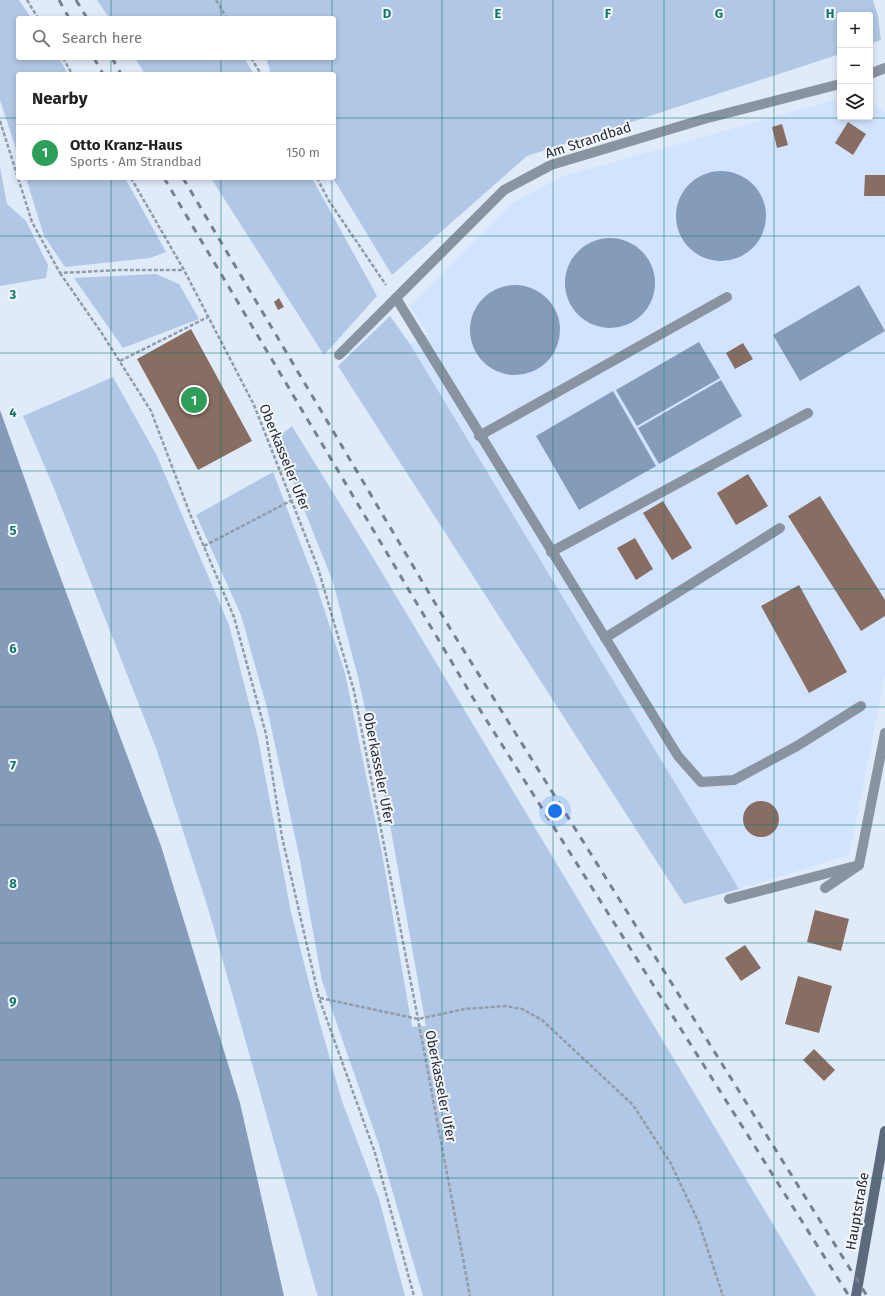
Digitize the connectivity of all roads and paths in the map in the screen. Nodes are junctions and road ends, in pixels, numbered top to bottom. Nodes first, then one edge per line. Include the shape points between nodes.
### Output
1 (27, 0) edge
2 (216, 0) edge
3 (37, 16) edge
4 (226, 16) edge
5 (64, 60) edge
6 (252, 60) edge
7 (885, 68) edge
8 (71, 72) edge
9 (260, 72) edge
10 (873, 73) edge
11 (837, 85) edge
12 (0, 121) edge
13 (16, 172) edge
14 (19, 180) edge
15 (132, 180) edge
16 (318, 180) edge
17 (184, 270) junction
18 (60, 273) junction
19 (726, 297) dead end
20 (396, 298) junction
21 (208, 317) junction
22 (339, 354) dead end
23 (120, 361) junction
24 (808, 413) dead end
25 (479, 436) junction
26 (292, 500) junction
27 (780, 528) dead end
28 (204, 546) junction
29 (552, 552) junction
30 (605, 638) junction
31 (861, 706) dead end
32 (885, 733) edge
33 (859, 865) junction
34 (825, 888) dead end
35 (729, 899) dead end
36 (319, 998) junction
37 (418, 1019) junction
38 (885, 1131) edge
39 (414, 1296) edge
40 (470, 1296) edge
41 (723, 1296) edge
42 (856, 1296) edge

1 - 3 path
2 - 4 path
5 - 8 path
6 - 9 path
7 - 10 street
11 - 20 street, Am Strandbad via 704,119 551,165 504,190
12 - 13 path
14 - 18 path via 32,222
15 - 17 path, Oberkasseler Ufer
16 - 20 path via 329,202
17 - 18 path
17 - 21 path, Oberkasseler Ufer
18 - 23 path
19 - 25 street
20 - 22 street, Am Strandbad
20 - 25 street
21 - 23 path
21 - 26 path, Oberkasseler Ufer via 267,435
23 - 28 path via 151,411
24 - 29 street
25 - 29 street
26 - 28 path
26 - 37 path, Oberkasseler Ufer via 318,568 354,692
27 - 30 street
28 - 36 path via 234,617 266,734 282,837
29 - 30 street
30 - 31 street via 678,756 701,782 734,780
32 - 33 street
33 - 34 street
33 - 35 street
36 - 37 path
36 - 39 path via 375,1154
37 - 40 path, Oberkasseler Ufer
37 - 41 path via 465,1009 505,1006 522,1009 542,1020 633,1105 670,1162 698,1223
38 - 42 main road, Hauptstraße

